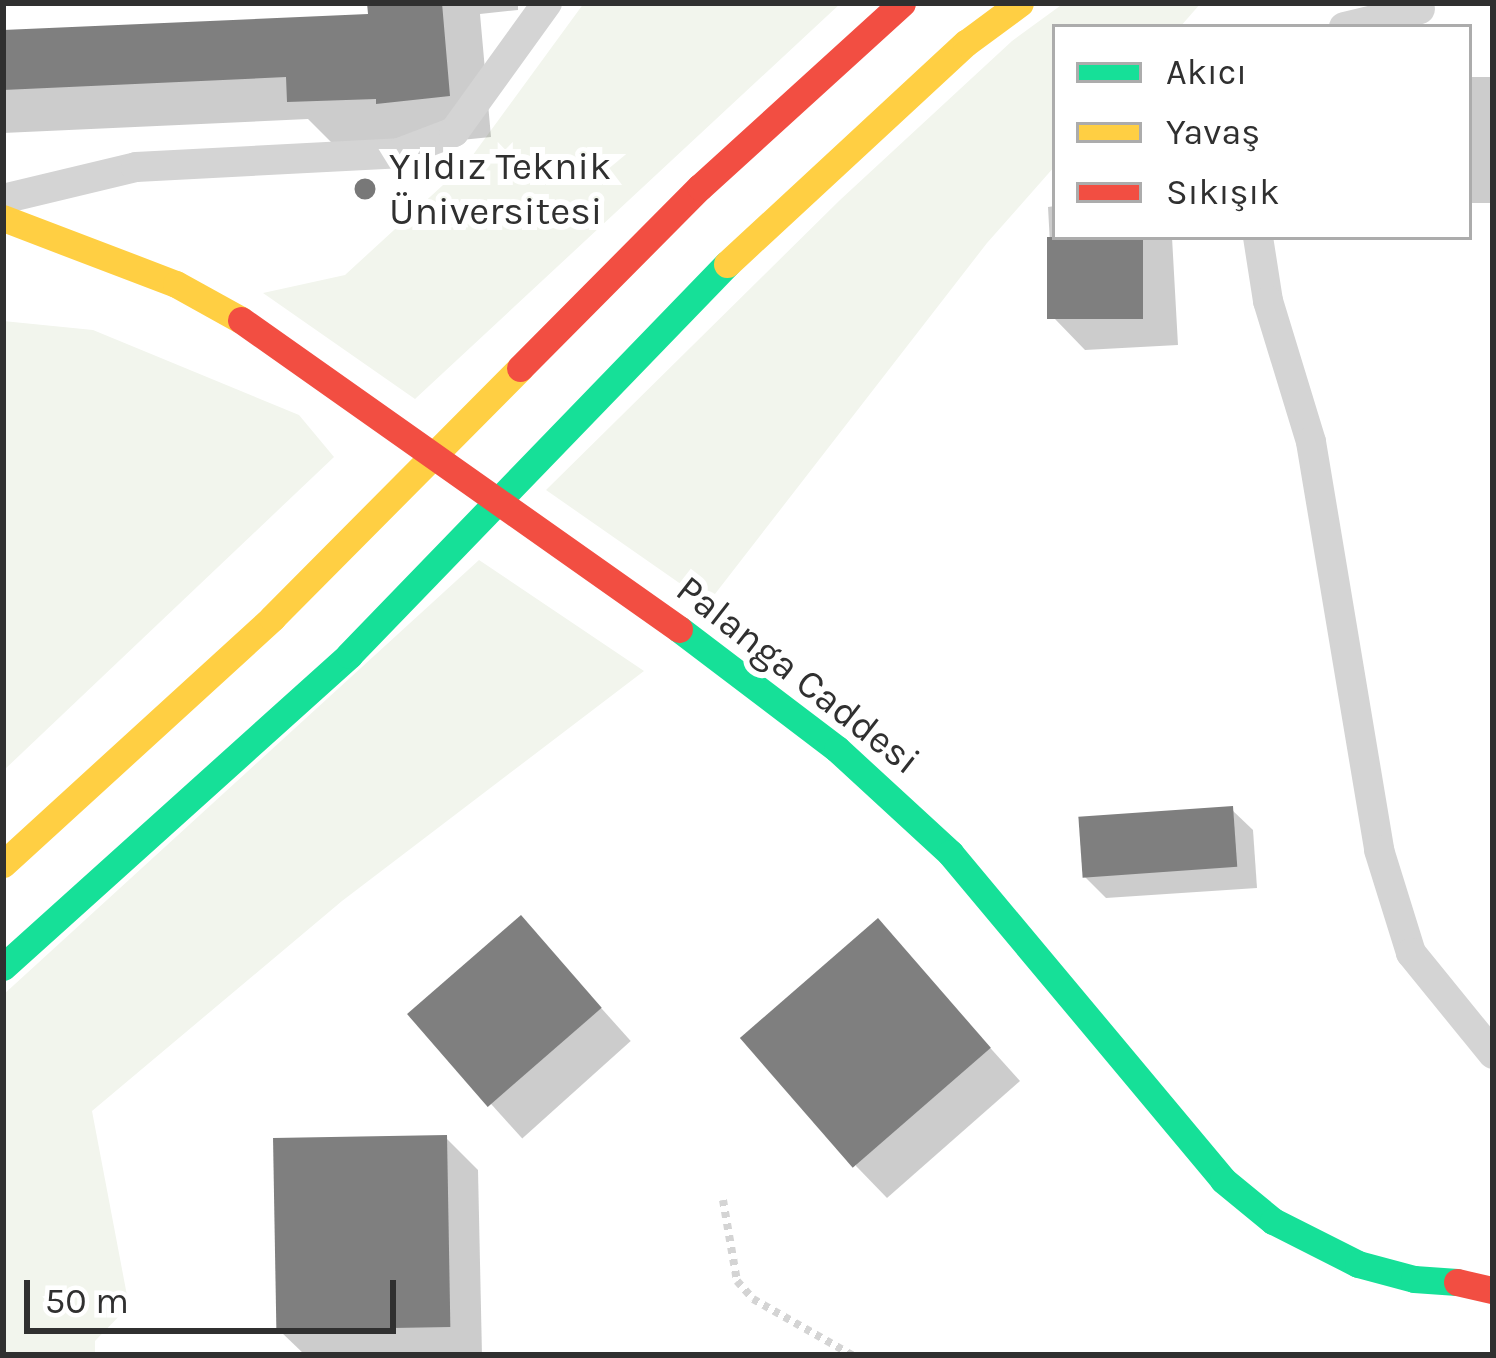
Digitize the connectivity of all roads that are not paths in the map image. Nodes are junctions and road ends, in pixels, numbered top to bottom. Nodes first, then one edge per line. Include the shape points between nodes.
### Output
1 (547, 3) edge
2 (902, 3) edge
3 (1020, 3) edge
4 (1420, 9) dead end
5 (1356, 24) edge
6 (3, 200) edge
7 (3, 218) edge
8 (1258, 240) edge
9 (3, 864) edge
10 (3, 967) edge
11 (1493, 1054) edge
12 (1493, 1276) edge
13 (1457, 1282) junction
14 (1493, 1290) edge

1 - 6 lane via 454,132 399,153 136,167
2 - 9 main road via 700,187 272,618
3 - 10 main road via 839,157 350,655
4 - 5 lane
7 - 13 main road, Palanga Caddesi, bridge via 176,284 241,320 680,628 851,760 950,853 1223,1180 1274,1221 1358,1264
8 - 11 lane via 1268,301 1311,442 1379,850 1411,953
12 - 13 main road
13 - 14 main road

